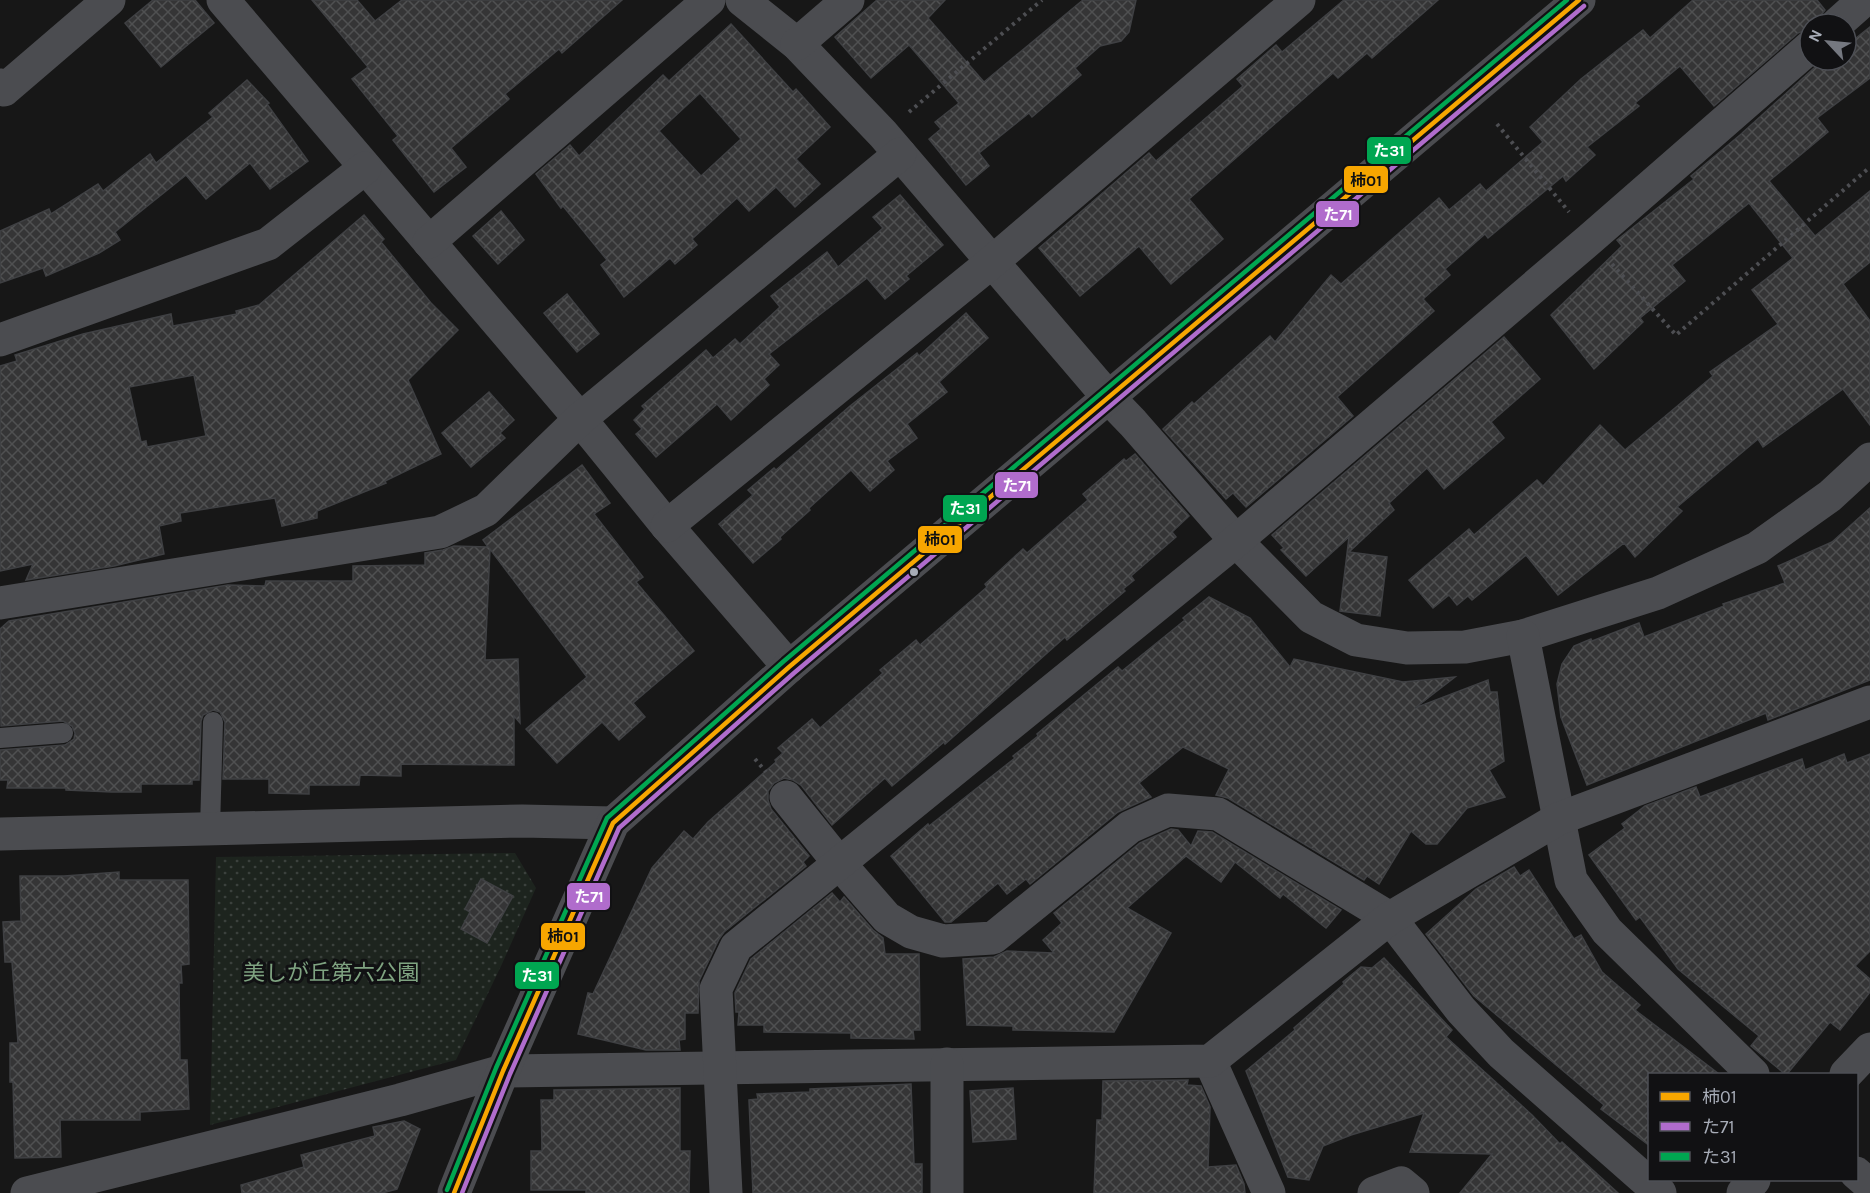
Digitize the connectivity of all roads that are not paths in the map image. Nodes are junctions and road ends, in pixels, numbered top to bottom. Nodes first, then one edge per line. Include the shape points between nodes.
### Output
1 (109, 0) edge
2 (223, 0) edge
3 (709, 0) edge
4 (742, 0) edge
5 (848, 0) edge
6 (1299, 0) edge
7 (1579, 0) edge
8 (1867, 1) edge
9 (1853, 12) edge
10 (797, 44) junction
11 (1798, 57) edge
12 (0, 85) edge
13 (892, 144) junction
14 (365, 168) junction
15 (429, 242) junction
16 (992, 261) junction
17 (0, 340) edge
18 (1108, 397) junction
19 (580, 419) junction
20 (1870, 459) edge
21 (667, 526) junction
22 (1236, 541) junction
23 (0, 603) edge
24 (1522, 636) junction
25 (789, 667) junction
26 (1870, 702) edge
27 (213, 722) dead end
28 (63, 734) dead end
29 (0, 738) edge
30 (786, 797) dead end
31 (1558, 819) junction
32 (613, 823) junction
33 (210, 829) junction
34 (0, 834) edge
35 (839, 863) junction
36 (1390, 918) junction
37 (1870, 1049) edge
38 (1210, 1060) junction
39 (947, 1064) junction
40 (719, 1067) junction
41 (503, 1071) junction
42 (1752, 1073) edge
43 (1846, 1073) edge
44 (1858, 1174) edge
45 (1752, 1181) edge
46 (1870, 1185) edge
47 (27, 1193) edge
48 (454, 1193) edge
49 (726, 1193) edge
50 (947, 1193) edge
51 (1269, 1193) edge
52 (1374, 1193) edge
53 (1413, 1193) edge
54 (1660, 1193) edge
55 (1743, 1193) edge

1 - 12 street via 4,90
2 - 14 street
3 - 15 street
4 - 10 street
5 - 10 street
6 - 16 street
7 - 18 street
8 - 9 street
10 - 13 street
11 - 22 street
13 - 16 street
13 - 19 street
14 - 15 street
14 - 17 street via 268,244
15 - 19 street
16 - 18 street
16 - 21 street
18 - 22 street
18 - 25 street
19 - 21 street
19 - 23 street via 486,510 440,531
20 - 24 street via 1830,496 1757,548 1659,593
21 - 25 street
22 - 24 street via 1311,617 1356,640 1407,648 1465,647
22 - 35 street
24 - 31 street
25 - 32 street
26 - 31 street
27 - 33 lane
28 - 29 lane
30 - 35 street
31 - 36 street
31 - 42 street via 1571,880 1607,931
32 - 33 street via 522,821
32 - 41 street
33 - 34 street
35 - 36 street via 887,918 911,932 943,941 993,938 1130,827 1168,810 1218,814
35 - 40 street via 736,947 716,989
36 - 38 street
36 - 54 street via 1461,1011 1501,1053
37 - 43 street
38 - 39 street
38 - 51 street
39 - 40 street
39 - 50 street
40 - 41 street
40 - 49 street
41 - 47 street
41 - 48 street
44 - 46 street
45 - 55 street
52 - 53 street via 1401,1183

